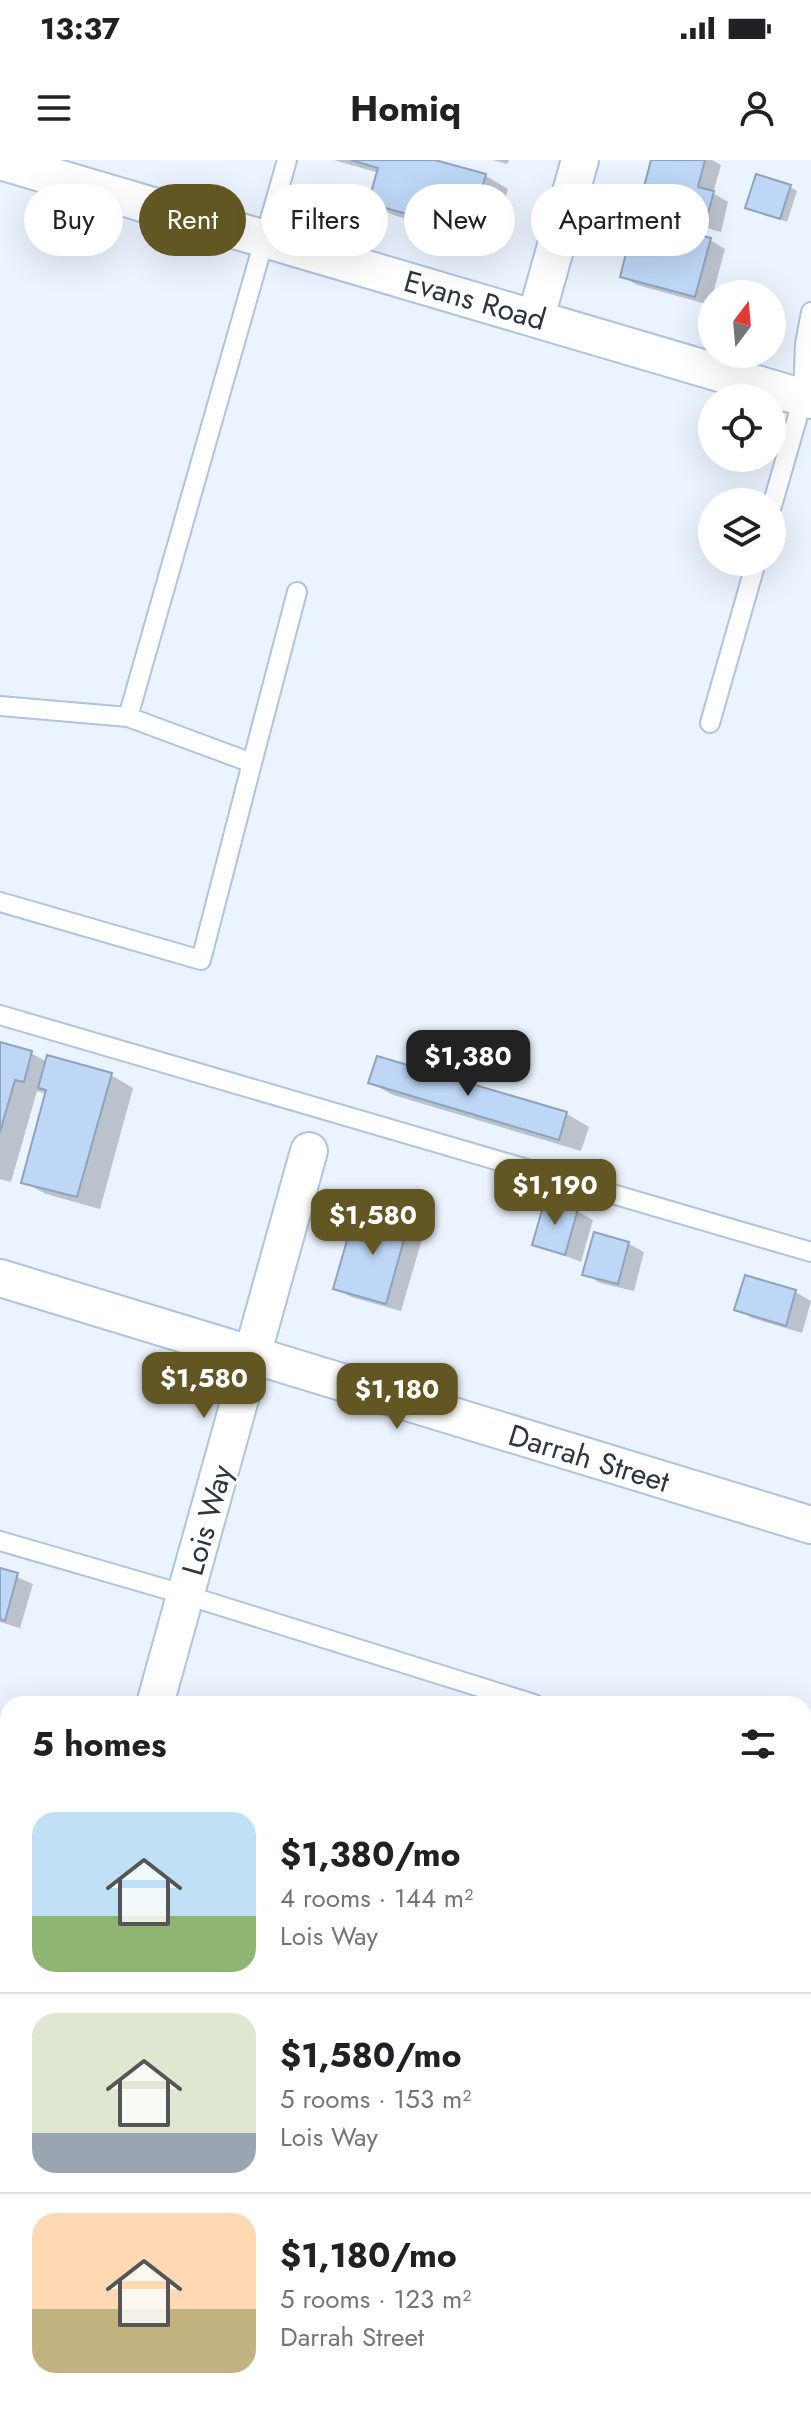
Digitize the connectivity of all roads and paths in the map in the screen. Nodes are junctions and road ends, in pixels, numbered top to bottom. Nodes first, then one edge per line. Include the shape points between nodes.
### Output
1 (287, 160) edge
2 (580, 160) edge
3 (0, 161) edge
4 (280, 184) edge
5 (262, 238) edge
6 (262, 242) edge
7 (325, 256) edge
8 (811, 312) edge
9 (536, 317) junction
10 (807, 399) edge
11 (778, 488) edge
12 (752, 576) edge
13 (297, 592) dead end
14 (0, 706) edge
15 (128, 717) junction
16 (710, 723) dead end
17 (252, 763) junction
18 (0, 902) edge
19 (0, 1015) edge
20 (309, 1151) dead end
21 (811, 1252) edge
22 (0, 1278) edge
23 (253, 1356) junction
24 (811, 1525) edge
25 (0, 1541) edge
26 (186, 1595) junction
27 (157, 1696) edge
28 (508, 1696) edge

1 - 4 lane
2 - 9 street
3 - 5 street, Evans Road
6 - 15 lane
7 - 9 street, Evans Road
8 - 10 lane via 805,344
9 - 10 street, Evans Road
10 - 11 lane
12 - 16 lane
13 - 17 lane
14 - 15 lane
15 - 17 lane
17 - 18 lane via 201,960
19 - 21 lane
20 - 23 street, Lois Way
22 - 23 street, Darrah Street
23 - 24 street, Darrah Street
23 - 26 street, Lois Way
25 - 26 lane
26 - 27 street, Lois Way
26 - 28 lane

